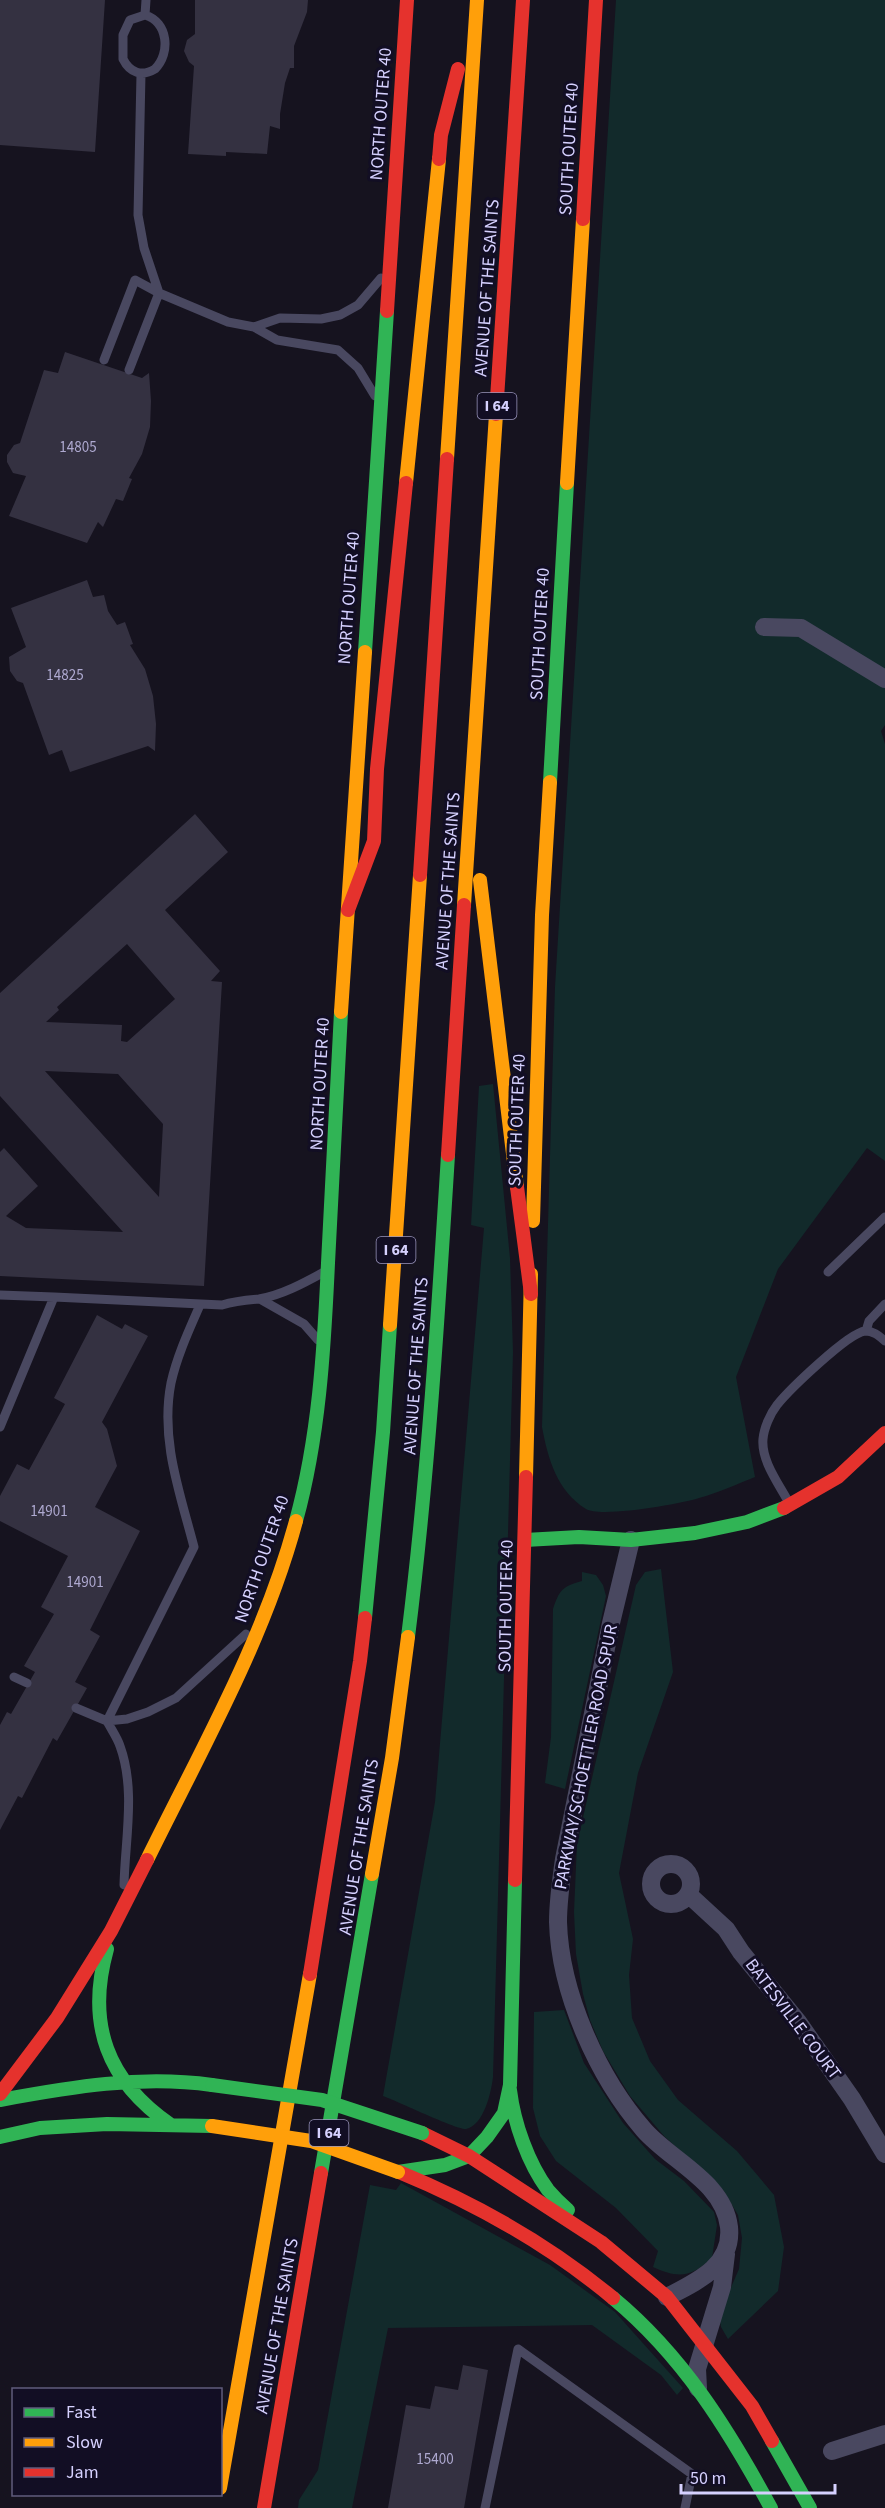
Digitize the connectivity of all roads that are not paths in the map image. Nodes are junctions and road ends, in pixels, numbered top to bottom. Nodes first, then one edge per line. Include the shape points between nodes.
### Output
1 (146, 0) edge
2 (407, 0) edge
3 (477, 0) edge
4 (523, 0) edge
5 (596, 0) edge
6 (145, 15) junction
7 (141, 74) junction
8 (389, 269) junction
9 (159, 293) junction
10 (254, 327) junction
11 (104, 360) dead end
12 (129, 370) dead end
13 (380, 405) junction
14 (764, 627) dead end
15 (885, 679) edge
16 (471, 813) junction
17 (348, 910) junction
18 (885, 1217) edge
19 (329, 1270) junction
20 (828, 1272) dead end
21 (531, 1294) junction
22 (0, 1295) edge
23 (54, 1297) junction
24 (260, 1299) junction
25 (885, 1304) edge
26 (200, 1305) junction
27 (866, 1331) junction
28 (885, 1341) edge
29 (324, 1346) junction
30 (0, 1426) edge
31 (885, 1433) edge
32 (790, 1505) junction
33 (525, 1539) junction
34 (631, 1540) junction
35 (263, 1618) junction
36 (14, 1677) dead end
37 (27, 1683) dead end
38 (76, 1708) dead end
39 (107, 1721) junction
40 (688, 1894) dead end
41 (124, 1902) junction
42 (111, 1931) junction
43 (123, 2083) junction
44 (510, 2085) junction
45 (0, 2094) edge
46 (0, 2100) edge
47 (171, 2125) junction
48 (0, 2137) edge
49 (885, 2154) edge
50 (469, 2156) junction
51 (415, 2173) junction
52 (593, 2237) junction
53 (728, 2243) junction
54 (667, 2297) junction
55 (704, 2345) junction
56 (698, 2388) junction
57 (885, 2434) edge
58 (832, 2451) dead end
59 (222, 2478) edge
60 (264, 2508) edge
61 (484, 2508) edge
62 (685, 2508) edge
63 (771, 2508) edge
64 (810, 2508) edge

1 - 6 lane
2 - 8 main road, NORTH OUTER 40
3 - 17 main road via 441,135 378,757 374,841
3 - 59 main road, AVENUE OF THE SAINTS / I 64 via 400,1192 372,1550 360,1661 325,1886
4 - 16 main road, AVENUE OF THE SAINTS / I 64
5 - 21 main road, SOUTH OUTER 40 via 542,915
6 - 7 lane via 130,20 123,35 123,59
6 - 7 lane via 160,23 164,30 164,55 155,69
7 - 9 lane via 138,214
8 - 10 lane via 358,304 340,315 321,319 280,318
8 - 13 main road, NORTH OUTER 40
9 - 10 lane via 228,322
9 - 11 lane via 135,280
9 - 12 lane
10 - 13 lane via 277,340 338,350 358,368
13 - 17 main road, NORTH OUTER 40
14 - 15 street via 801,628
16 - 21 main road
16 - 60 main road, AVENUE OF THE SAINTS / I 64 via 434,1376 407,1646 365,1922
17 - 19 main road, NORTH OUTER 40
18 - 20 lane
19 - 24 lane
19 - 29 main road, NORTH OUTER 40
21 - 33 main road, SOUTH OUTER 40
22 - 23 lane
23 - 26 lane
23 - 30 lane
24 - 26 lane
24 - 29 lane via 304,1324
25 - 27 lane via 869,1321
26 - 39 lane via 171,1383 168,1418 170,1456 194,1547
27 - 28 lane
27 - 32 lane via 855,1334 776,1406 763,1438 764,1454
29 - 35 main road, NORTH OUTER 40 via 307,1480 290,1544
31 - 32 main road via 838,1477
32 - 34 main road via 747,1522
33 - 34 main road
33 - 44 main road, SOUTH OUTER 40
34 - 53 street, PARKWAY/SCHOETTLER ROAD SPUR via 564,1859 558,1924 561,1947 581,2023 606,2078 644,2131 714,2192 724,2209
35 - 39 lane via 176,1698 127,1719
35 - 41 main road, NORTH OUTER 40 via 229,1695
36 - 37 lane
38 - 39 lane
39 - 41 lane via 120,1746 128,1797
40 - 49 street, BATESVILLE COURT via 726,1929 798,2022
41 - 42 main road, NORTH OUTER 40
42 - 43 main road via 99,1983 99,2016 108,2051
42 - 45 main road, NORTH OUTER 40 via 57,2018
43 - 46 main road
43 - 47 main road
43 - 50 main road, bridge via 167,2080 322,2100 422,2133
44 - 50 main road, SOUTH OUTER 40 via 504,2113
44 - 52 main road via 526,2147 548,2188
47 - 48 main road via 40,2128
47 - 51 main road, bridge via 212,2126 311,2141 398,2172
50 - 51 main road, SOUTH OUTER 40
50 - 52 main road
51 - 56 main road via 477,2205 585,2274 625,2308
52 - 54 main road
53 - 54 street via 710,2274
53 - 55 street, PARKWAY/SCHOETTLER ROAD SPUR via 722,2287
54 - 55 main road
55 - 56 street, PARKWAY/SCHOETTLER ROAD SPUR via 697,2368
55 - 64 main road via 752,2406
56 - 63 main road via 735,2440
57 - 58 street
61 - 62 lane via 518,2349 692,2474

